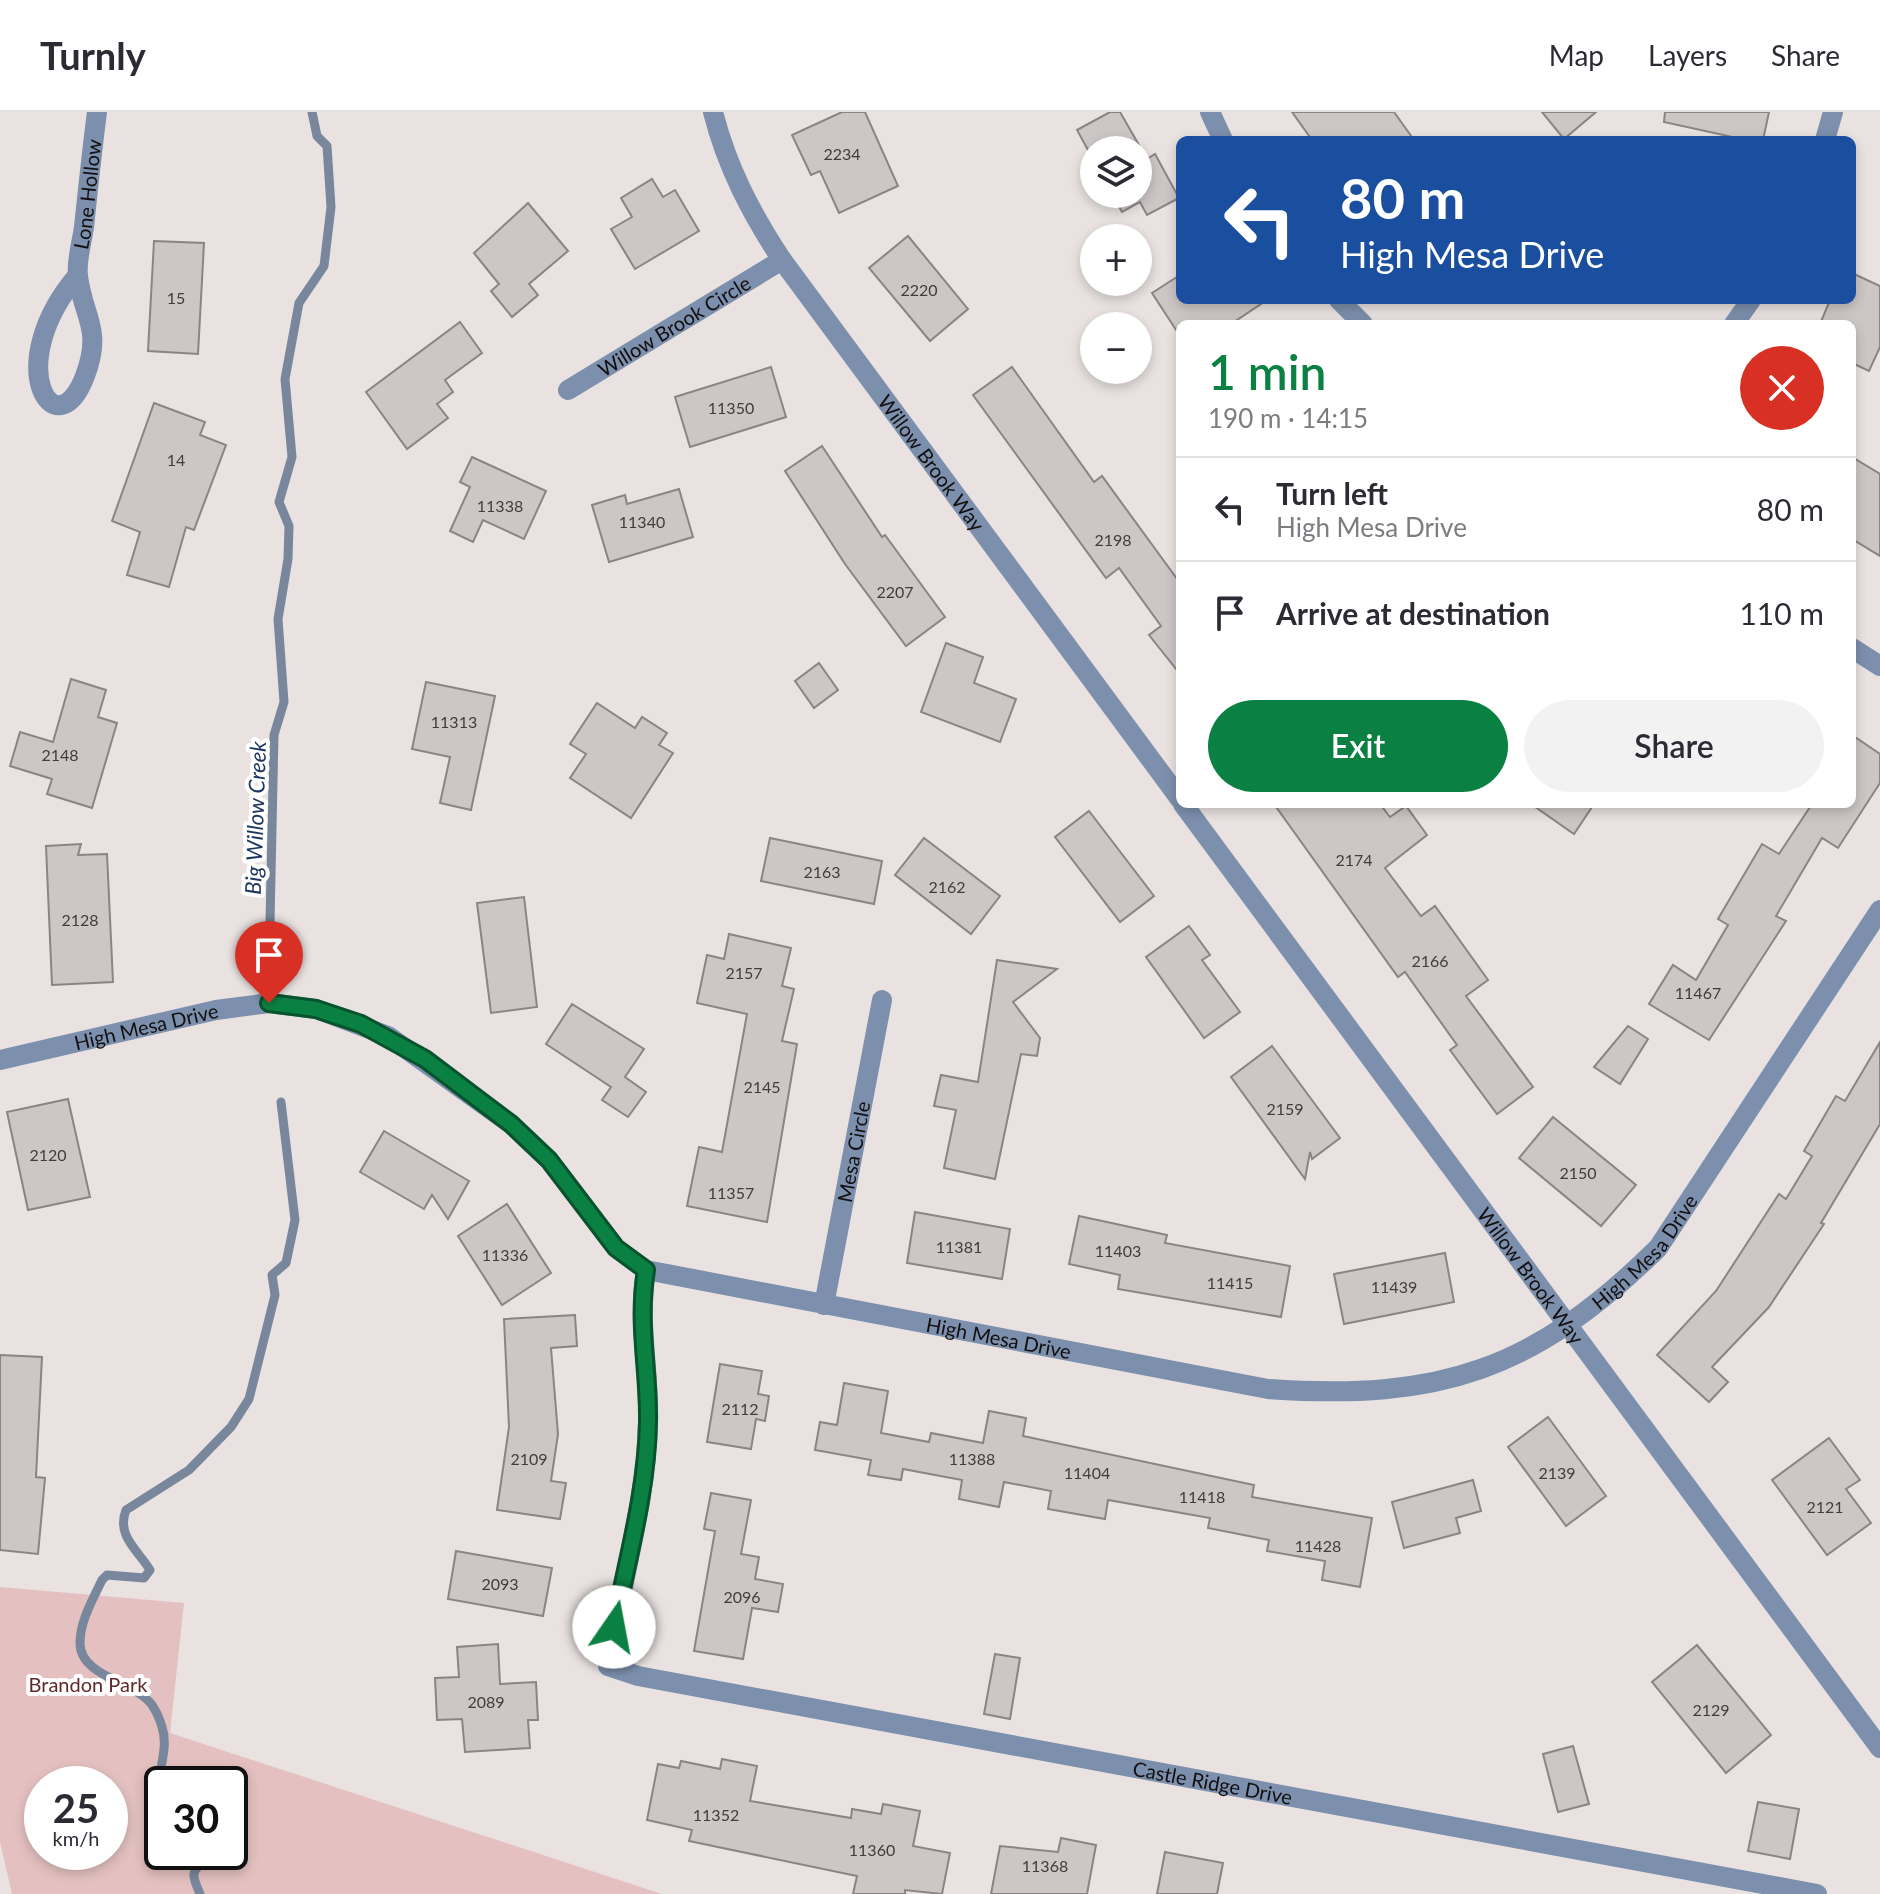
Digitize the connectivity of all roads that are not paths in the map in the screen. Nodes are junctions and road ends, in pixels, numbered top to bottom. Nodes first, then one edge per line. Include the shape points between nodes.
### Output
1 (97, 112) edge
2 (713, 112) edge
3 (1210, 112) edge
4 (1833, 112) edge
5 (1221, 136) edge
6 (1826, 136) edge
7 (782, 260) junction
8 (78, 275) junction
9 (1343, 304) edge
10 (1359, 320) edge
11 (568, 390) dead end
12 (1856, 651) edge
13 (1880, 666) edge
14 (1176, 794) edge
15 (1186, 808) edge
16 (1880, 910) edge
17 (882, 1000) dead end
18 (0, 1060) edge
19 (646, 1270) junction
20 (824, 1305) junction
21 (1569, 1326) junction
22 (1880, 1748) edge
23 (1817, 1894) edge

1 - 8 street, Lone Hollow
2 - 7 street, Willow Brook Way via 747,206
3 - 5 street
4 - 6 street
7 - 11 street, Willow Brook Circle
7 - 14 street, Willow Brook Way
8 - 8 street, Lone Hollow via 93,340 82,383 59,404 40,405 25,394 18,377 19,355 30,322
9 - 10 street
12 - 13 street
15 - 21 street, Willow Brook Way
16 - 21 street, High Mesa Drive via 1658,1248 1611,1295
17 - 20 street, Mesa Circle
18 - 19 street, High Mesa Drive via 216,1010 269,1003 316,1009 388,1036 511,1124 549,1160 616,1248
19 - 20 street, High Mesa Drive
19 - 23 street, Castle Ridge Drive via 640,1308 648,1421 644,1480 608,1666 653,1679
20 - 21 street, High Mesa Drive via 1268,1389 1338,1394 1405,1389 1460,1377 1529,1350
21 - 22 street, Willow Brook Way

